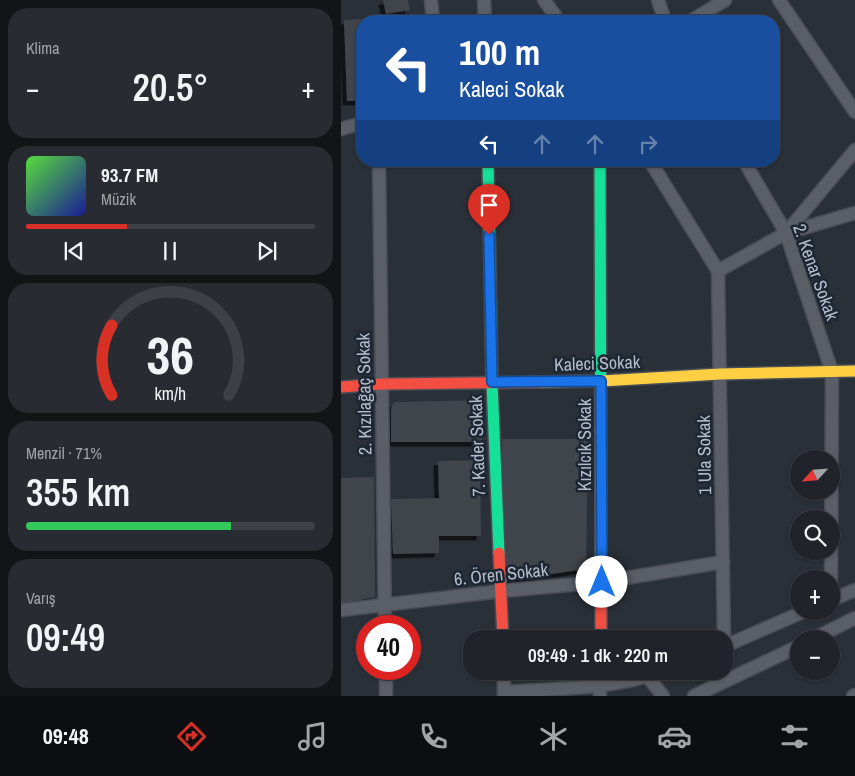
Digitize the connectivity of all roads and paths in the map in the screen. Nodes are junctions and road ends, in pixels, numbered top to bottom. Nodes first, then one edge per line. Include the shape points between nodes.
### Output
1 (431, 0) edge
2 (484, 0) edge
3 (544, 0) edge
4 (658, 0) edge
5 (725, 0) edge
6 (779, 0) edge
7 (432, 15) edge
8 (485, 15) edge
9 (555, 15) edge
10 (663, 15) edge
11 (701, 15) edge
12 (855, 112) edge
13 (356, 124) edge
14 (341, 128) edge
15 (855, 150) edge
16 (379, 167) edge
17 (488, 167) edge
18 (600, 167) edge
19 (654, 167) edge
20 (748, 167) edge
21 (855, 213) edge
22 (786, 233) junction
23 (718, 271) junction
24 (855, 371) edge
25 (832, 372) junction
26 (720, 374) junction
27 (601, 381) junction
28 (492, 382) junction
29 (382, 384) junction
30 (341, 387) edge
31 (723, 562) junction
32 (831, 570) edge
33 (602, 582) junction
34 (855, 590) edge
35 (501, 591) junction
36 (840, 596) edge
37 (385, 604) junction
38 (341, 610) edge
39 (385, 615) edge
40 (790, 618) edge
41 (855, 618) edge
42 (503, 630) edge
43 (601, 630) edge
44 (724, 630) edge
45 (831, 630) edge
46 (733, 642) edge
47 (790, 650) edge
48 (385, 680) edge
49 (504, 680) edge
50 (638, 680) edge
51 (650, 680) edge
52 (600, 691) edge
53 (504, 694) edge
54 (386, 696) edge
55 (663, 696) edge
56 (694, 696) edge

1 - 7 street
2 - 8 street
3 - 9 street
4 - 10 street
5 - 11 street
6 - 12 street
13 - 14 street
15 - 22 street
16 - 29 street, 2. Kızılağaç Sokak
17 - 28 street, 7. Kader Sokak
18 - 27 street, Kızılcık Sokak
19 - 23 street
20 - 22 street, 2. Kenar Sokak
21 - 22 street
22 - 23 street
22 - 25 street, 2. Kenar Sokak
23 - 26 street, 1 Ula Sokak
24 - 25 street, Kaleci Sokak
25 - 26 street, Kaleci Sokak
25 - 32 street, 2. Kenar Sokak
26 - 27 street, Kaleci Sokak
26 - 31 street, 1 Ula Sokak
27 - 28 street, Kaleci Sokak
27 - 33 street, Kızılcık Sokak
28 - 29 street, Kaleci Sokak
28 - 35 street, 7. Kader Sokak
29 - 30 street, Kaleci Sokak
29 - 37 street, 2. Kızılağaç Sokak
31 - 33 street, 6. Ören Sokak
31 - 44 street, 1 Ula Sokak
33 - 35 street, 6. Ören Sokak
33 - 43 street, Kızılcık Sokak
34 - 36 street
35 - 37 street, 6. Ören Sokak
35 - 42 street, 7. Kader Sokak
37 - 38 street, 6. Ören Sokak
37 - 39 street, 2. Kızılağaç Sokak
40 - 46 street
41 - 45 street
47 - 56 street
48 - 54 street
49 - 53 street
50 - 52 street
51 - 55 street
52 - 53 street

